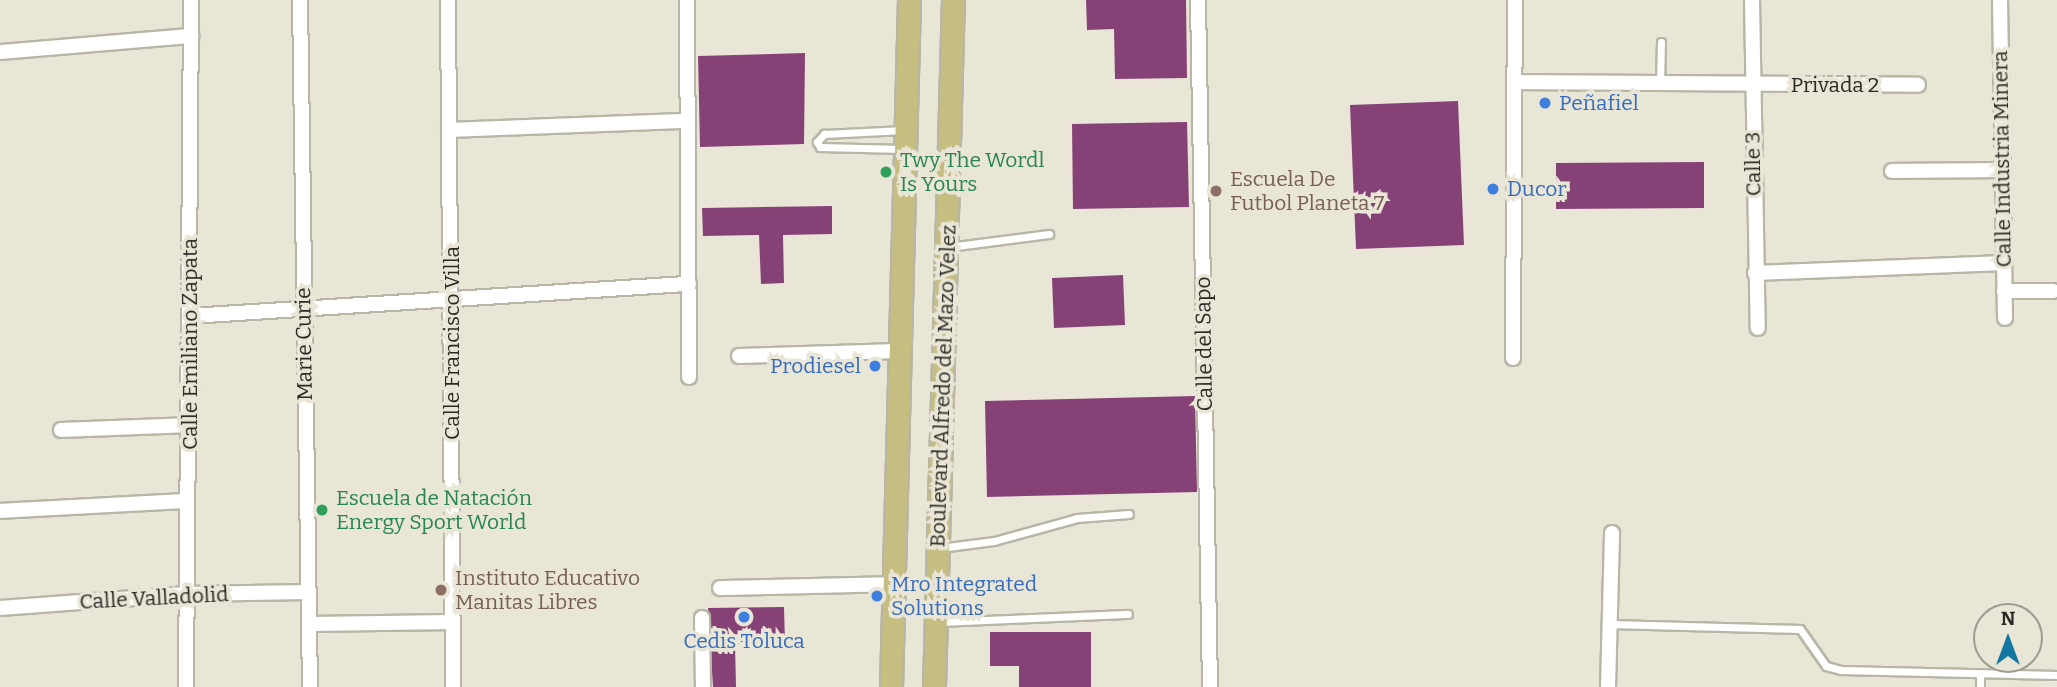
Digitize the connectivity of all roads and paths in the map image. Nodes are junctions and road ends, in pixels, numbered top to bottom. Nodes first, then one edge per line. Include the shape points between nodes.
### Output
1 (191, 0) edge
2 (300, 0) edge
3 (448, 0) edge
4 (687, 0) edge
5 (908, 0) edge
6 (953, 0) edge
7 (1198, 0) edge
8 (1515, 0) edge
9 (1752, 0) edge
10 (2000, 0) edge
11 (191, 36) junction
12 (1661, 42) dead end
13 (0, 52) edge
14 (1515, 82) junction
15 (1660, 83) junction
16 (1752, 85) junction
17 (1918, 85) dead end
18 (687, 121) junction
19 (449, 130) junction
20 (905, 139) junction
21 (2001, 170) junction
22 (1892, 171) dead end
23 (1049, 234) dead end
24 (947, 247) junction
25 (2004, 264) junction
26 (1755, 273) junction
27 (690, 284) junction
28 (2004, 291) junction
29 (2053, 292) dead end
30 (452, 298) junction
31 (303, 311) junction
32 (191, 316) junction
33 (2005, 318) dead end
34 (1758, 328) dead end
35 (898, 351) junction
36 (739, 356) dead end
37 (1513, 358) dead end
38 (690, 377) dead end
39 (191, 425) junction
40 (61, 430) dead end
41 (187, 501) junction
42 (0, 511) edge
43 (1129, 514) dead end
44 (1612, 533) dead end
45 (939, 548) junction
46 (892, 584) junction
47 (720, 588) dead end
48 (308, 592) junction
49 (187, 594) junction
50 (0, 608) edge
51 (1128, 614) dead end
52 (702, 618) dead end
53 (453, 622) junction
54 (937, 622) junction
55 (309, 624) junction
56 (1610, 624) junction
57 (1980, 674) junction
58 (2057, 676) edge
59 (186, 687) edge
60 (310, 687) edge
61 (453, 687) edge
62 (703, 687) edge
63 (891, 687) edge
64 (934, 687) edge
65 (1210, 687) edge
66 (1608, 687) edge
67 (1980, 687) edge

1 - 11 street, Calle Emiliano Zapata
2 - 31 street, Marie Curie
3 - 19 street, Calle Francisco Villa
4 - 18 street
5 - 20 main road, Boulevard Alfredo del Mazo Velez
6 - 24 main road, Boulevard Alfredo del Mazo Velez
7 - 65 street, Calle del Sapo
8 - 14 street
9 - 16 street, Calle 3
10 - 21 street, Calle Industria Minera
11 - 13 street
11 - 32 street, Calle Emiliano Zapata
12 - 15 lane
14 - 15 street, Privada 2
14 - 37 street
15 - 16 street, Privada 2
16 - 17 street, Privada 2
16 - 26 street, Calle 3
18 - 19 street
18 - 27 street
19 - 30 street, Calle Francisco Villa
20 - 20 lane via 824,134 817,142 820,147
20 - 35 main road, Boulevard Alfredo del Mazo Velez
21 - 22 street
21 - 25 street, Calle Industria Minera
23 - 24 lane
24 - 45 main road, Boulevard Alfredo del Mazo Velez
25 - 26 street
25 - 28 street, Calle Industria Minera
26 - 34 street, Calle 3
27 - 30 street
27 - 38 street
28 - 29 street
28 - 33 street, Calle Industria Minera
30 - 31 street
30 - 53 street, Calle Francisco Villa
31 - 32 street
31 - 48 street, Marie Curie
32 - 39 street, Calle Emiliano Zapata
35 - 36 street
35 - 46 main road, Boulevard Alfredo del Mazo Velez
39 - 40 street
39 - 41 street, Calle Emiliano Zapata
41 - 42 street
41 - 49 street, Calle Emiliano Zapata
43 - 45 lane via 1077,518 993,541
44 - 56 street
45 - 54 main road, Boulevard Alfredo del Mazo Velez
46 - 47 street
46 - 63 main road, Boulevard Alfredo del Mazo Velez
48 - 49 street, Calle Valladolid
48 - 55 street, Marie Curie
49 - 50 street, Calle Valladolid
49 - 59 street, Calle Emiliano Zapata
51 - 54 lane
52 - 62 street
53 - 55 street
53 - 61 street, Calle Francisco Villa
54 - 64 main road, Boulevard Alfredo del Mazo Velez
55 - 60 street, Marie Curie
56 - 57 lane via 1800,629 1832,668
56 - 66 street
57 - 58 lane
57 - 67 lane

